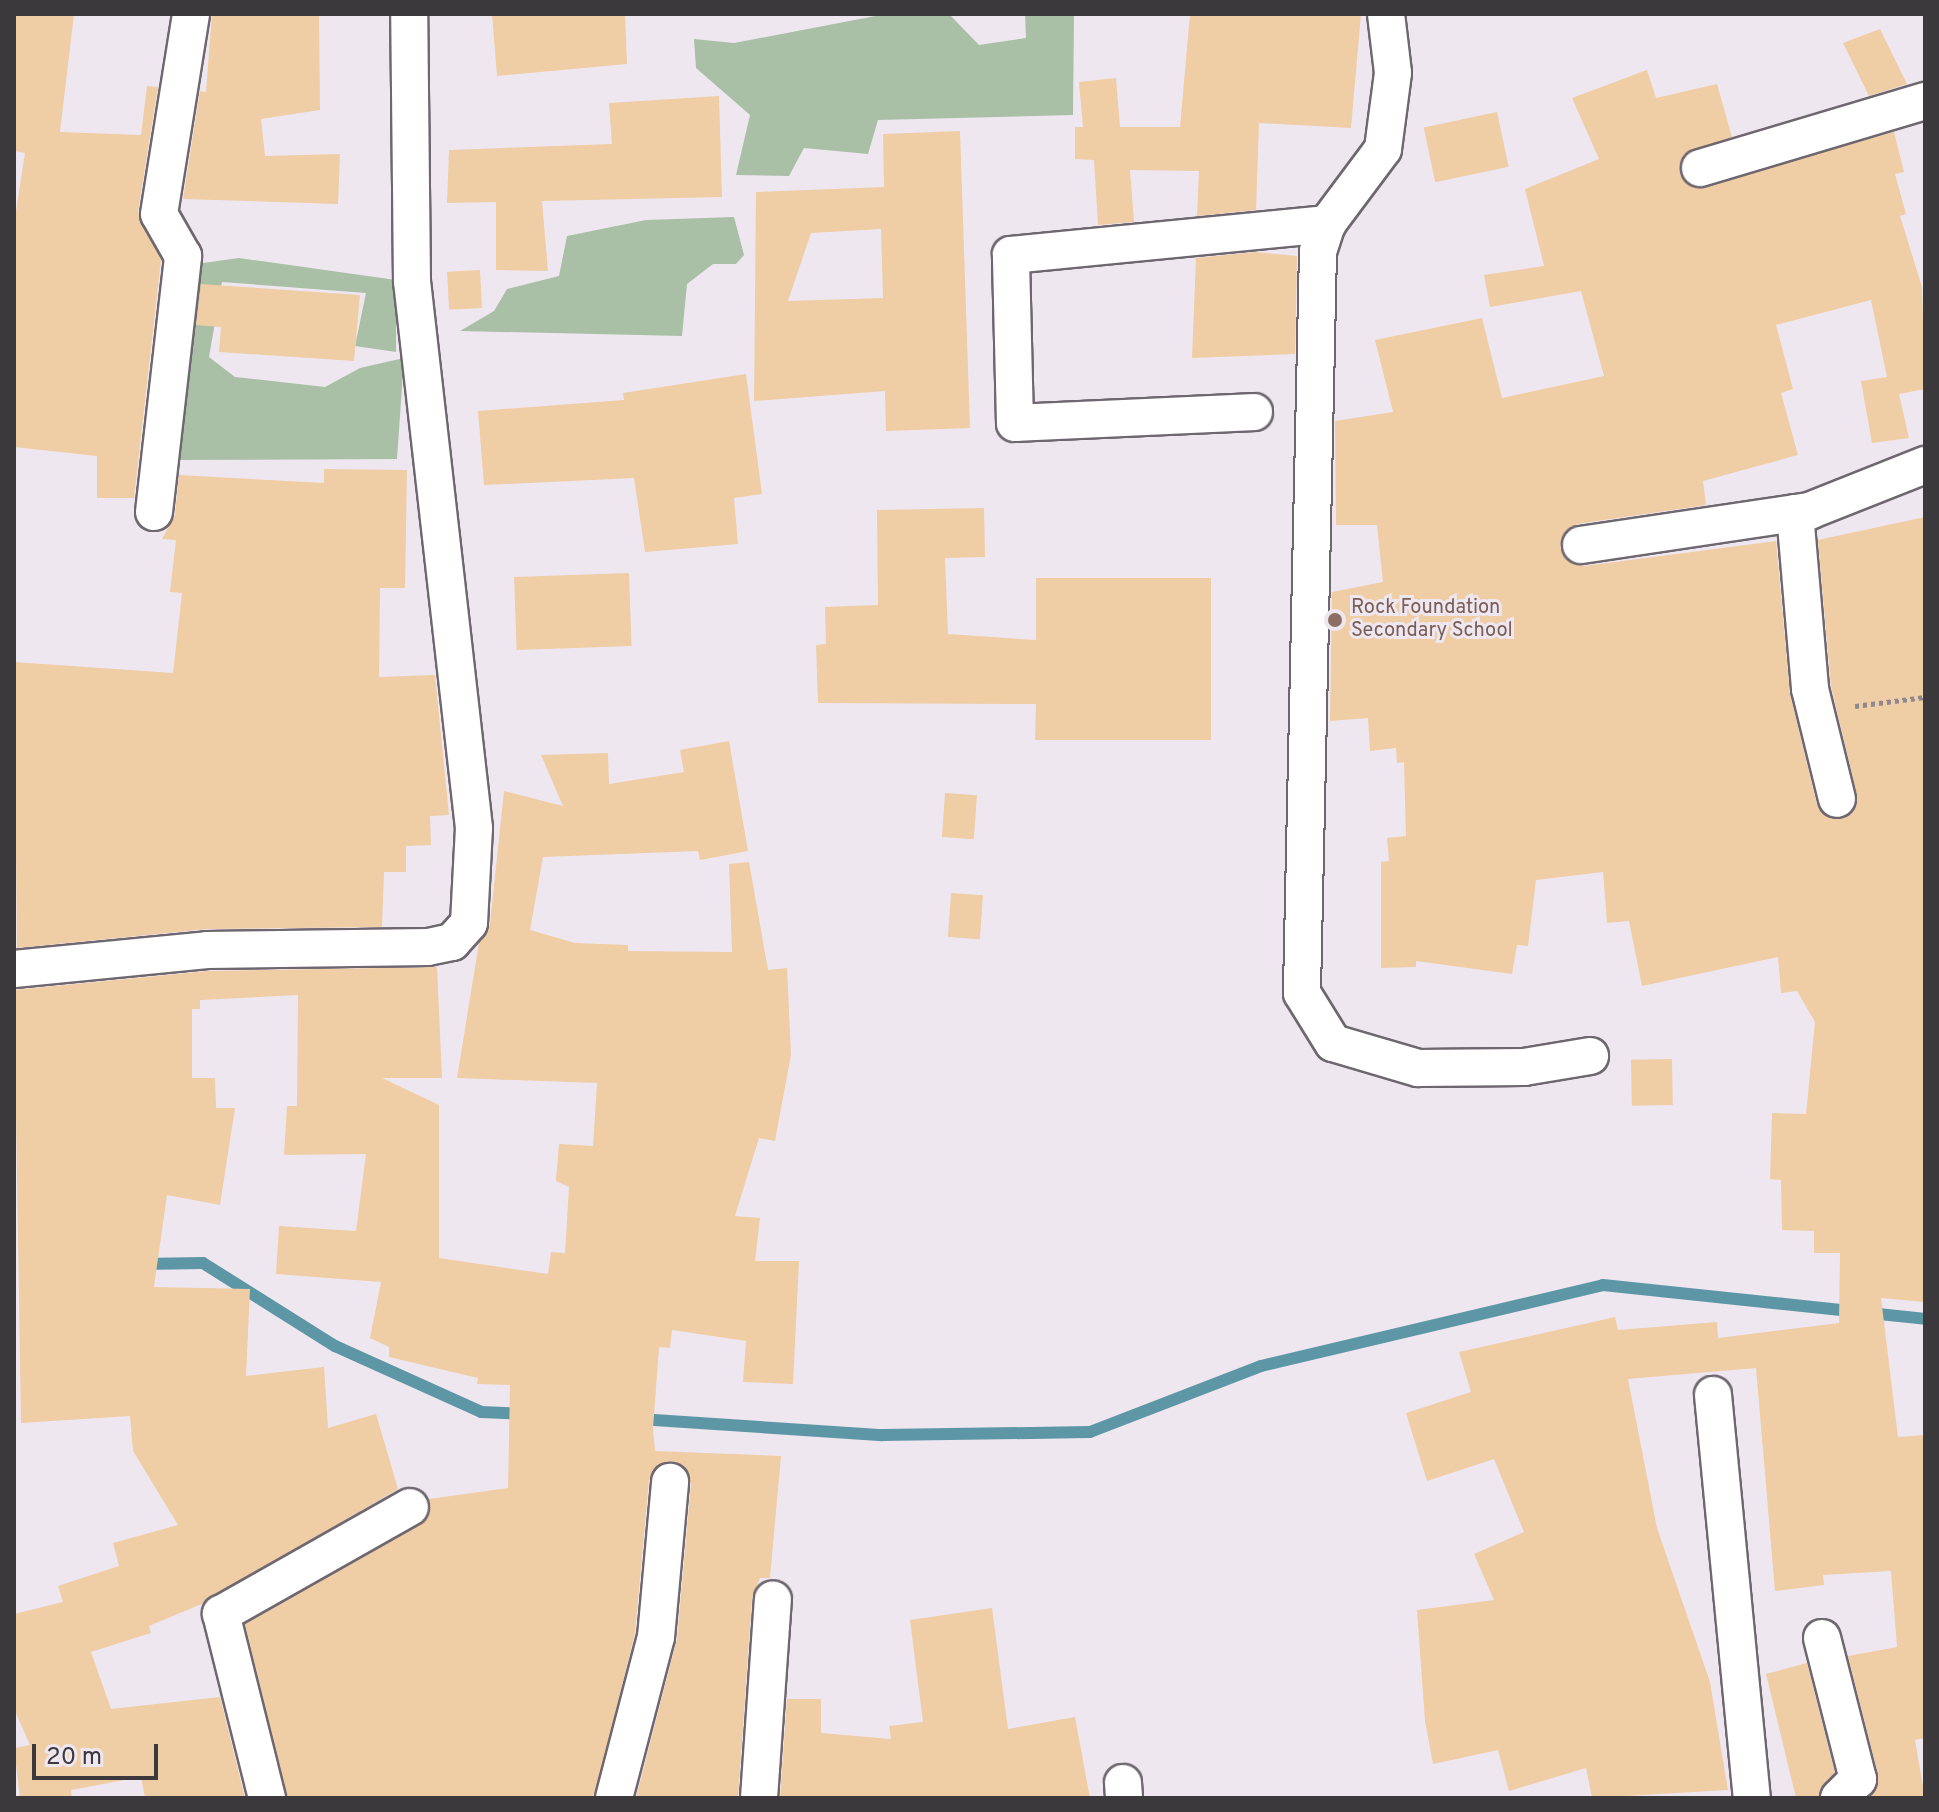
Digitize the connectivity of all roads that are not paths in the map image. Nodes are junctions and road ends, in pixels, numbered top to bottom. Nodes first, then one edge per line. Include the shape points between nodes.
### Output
1 (191, 14) edge
2 (409, 14) edge
3 (1386, 14) edge
4 (1925, 101) edge
5 (1700, 168) dead end
6 (1327, 224) junction
7 (1254, 412) dead end
8 (1925, 465) edge
9 (154, 512) dead end
10 (1795, 513) junction
11 (1581, 545) dead end
12 (1837, 799) dead end
13 (14, 969) edge
14 (1590, 1056) dead end
15 (1713, 1395) dead end
16 (670, 1482) dead end
17 (410, 1507) dead end
18 (773, 1599) dead end
19 (1822, 1638) dead end
20 (267, 1798) edge
21 (614, 1798) edge
22 (759, 1798) edge
23 (1752, 1798) edge
24 (1839, 1798) edge

1 - 9 street via 159,214 183,256
2 - 13 street via 412,281 474,828 469,923 452,942 428,947 207,950
3 - 6 street via 1393,73 1383,149
4 - 5 street
6 - 7 street via 1011,255 1015,423
6 - 14 street via 1318,251 1303,683 1302,993 1333,1043 1418,1068 1524,1067
8 - 10 street
10 - 11 street
10 - 12 street via 1815,708
15 - 23 street
16 - 21 street via 656,1637
17 - 20 street via 221,1614
18 - 22 street
19 - 24 street via 1858,1779

